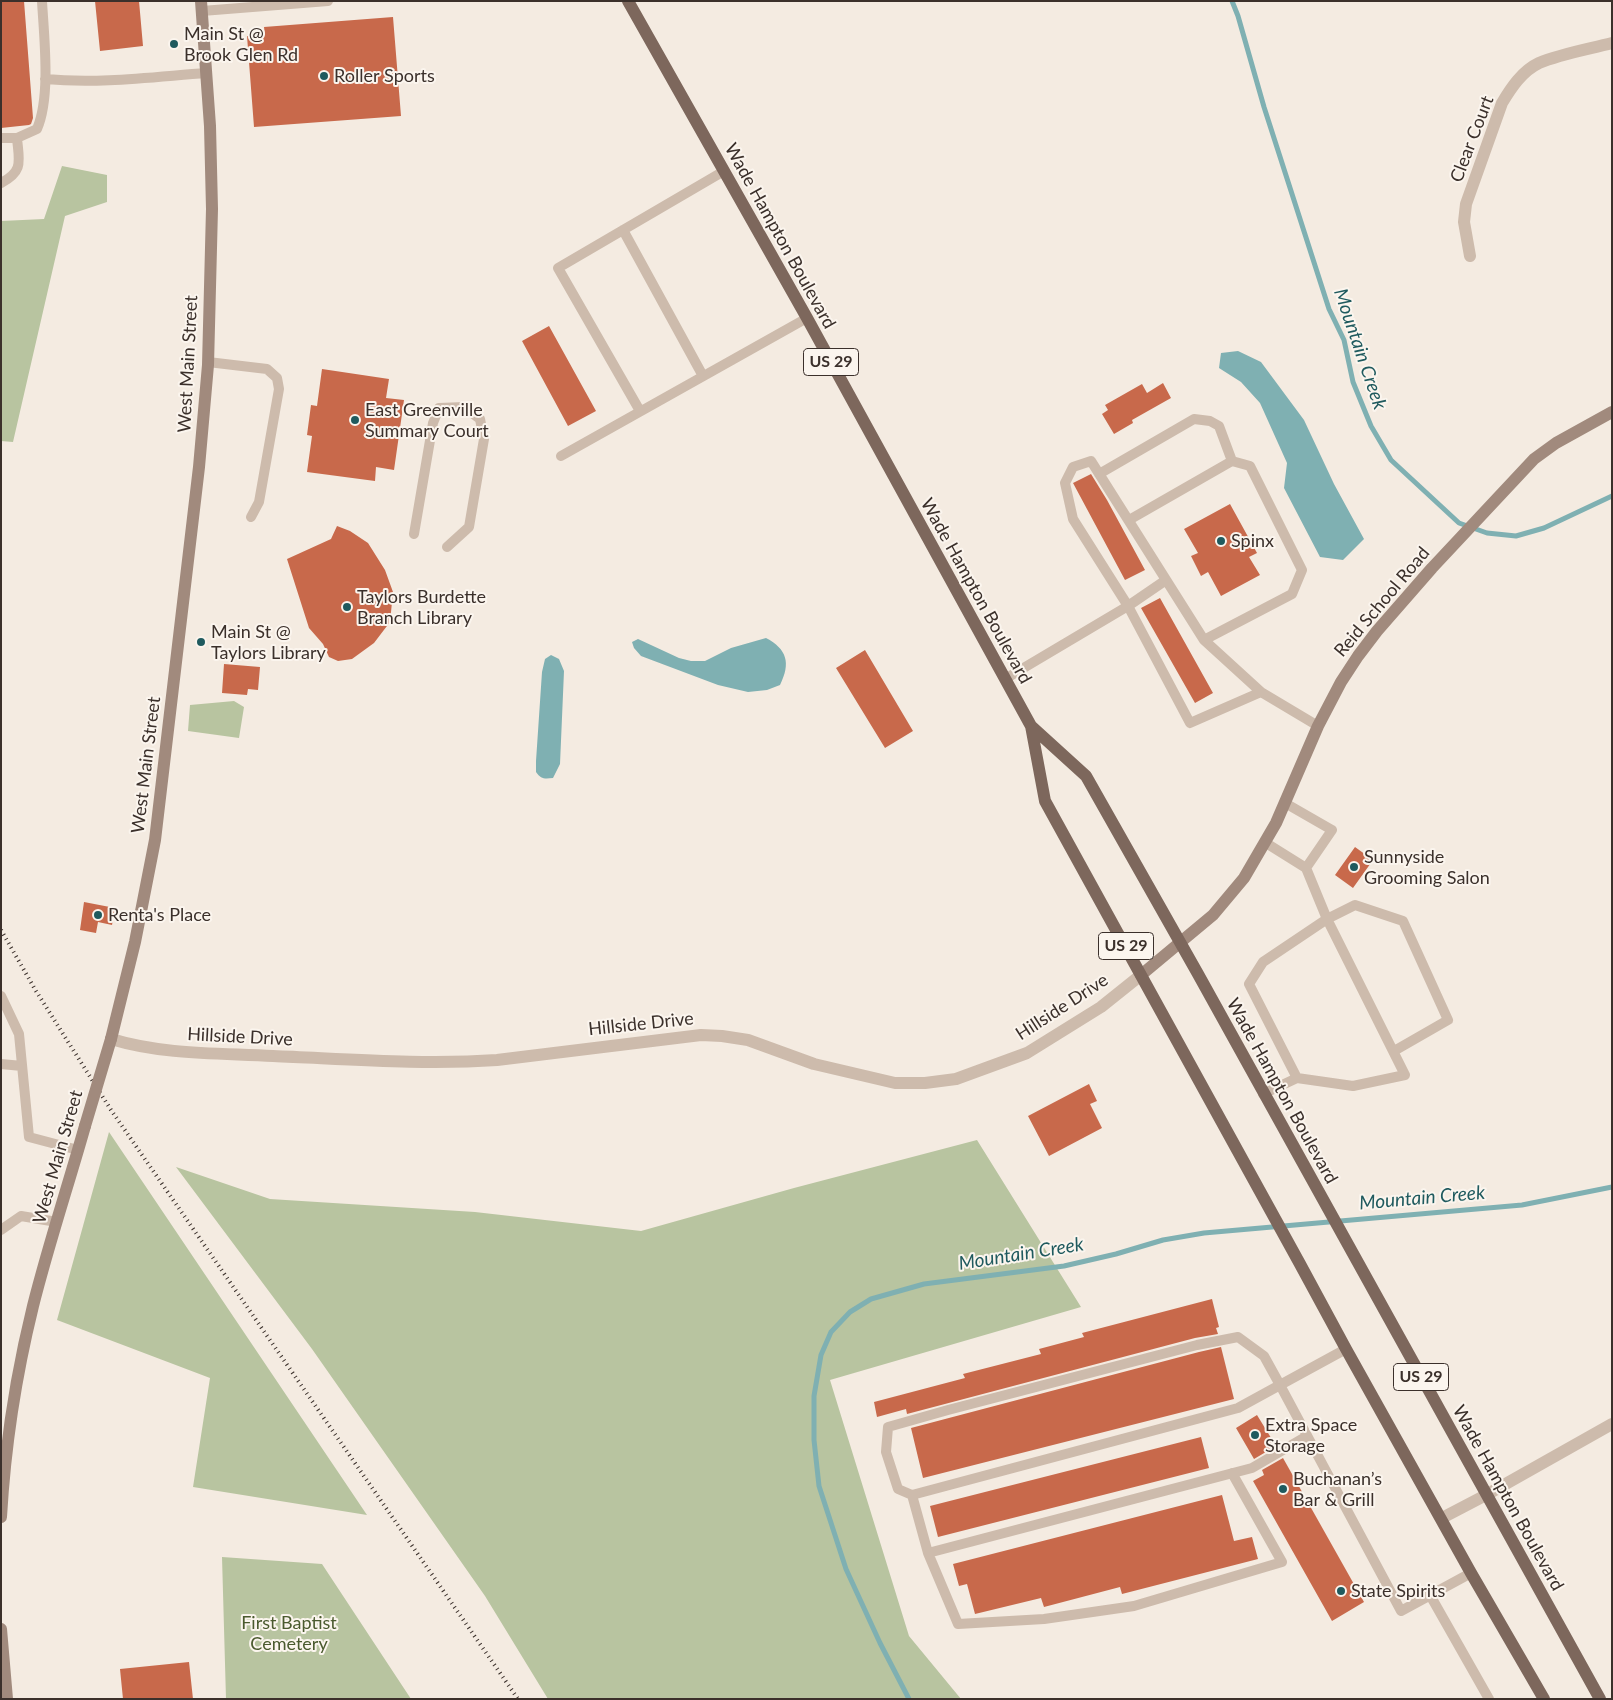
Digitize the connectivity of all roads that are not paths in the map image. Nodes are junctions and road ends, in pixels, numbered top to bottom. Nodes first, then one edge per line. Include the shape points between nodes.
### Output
1 (42, 1) edge
2 (328, 1) edge
3 (628, 1) edge
4 (201, 6) edge
5 (1612, 43) edge
6 (206, 73) junction
7 (45, 79) junction
8 (1, 138) edge
9 (17, 138) junction
10 (724, 171) junction
11 (1, 183) edge
12 (623, 230) junction
13 (1470, 256) dead end
14 (806, 318) junction
15 (208, 362) junction
16 (703, 376) junction
17 (640, 411) junction
18 (1612, 412) edge
19 (561, 456) dead end
20 (1232, 461) junction
21 (1099, 474) junction
22 (251, 517) dead end
23 (1129, 520) junction
24 (414, 534) dead end
25 (447, 547) dead end
26 (1166, 580) junction
27 (1128, 606) junction
28 (1204, 640) junction
29 (1005, 679) junction
30 (1261, 692) junction
31 (1031, 726) junction
32 (1318, 726) junction
33 (1285, 803) junction
34 (1266, 843) junction
35 (1306, 868) junction
36 (1328, 919) junction
37 (1179, 943) junction
38 (1141, 975) junction
39 (1, 996) edge
40 (111, 1039) junction
41 (1394, 1051) junction
42 (1, 1064) edge
43 (22, 1066) junction
44 (1297, 1078) junction
45 (1263, 1094) junction
46 (78, 1150) junction
47 (57, 1222) junction
48 (1, 1230) edge
49 (1346, 1349) junction
50 (1280, 1385) junction
51 (1612, 1424) edge
52 (1307, 1436) junction
53 (1232, 1473) junction
54 (912, 1495) junction
55 (1486, 1495) junction
56 (1, 1517) edge
57 (1442, 1518) junction
58 (928, 1553) junction
59 (1471, 1573) junction
60 (1430, 1595) junction
61 (1, 1629) edge
62 (2, 1644) edge
63 (7, 1699) edge
64 (1489, 1699) edge
65 (1544, 1699) edge
66 (1600, 1699) edge

1 - 7 lane
2 - 4 lane
3 - 10 main road, Wade Hampton Boulevard / US 29
4 - 6 street, West Main Street
5 - 13 street, Clear Court via 1537,64 1511,88 1502,103 1466,204 1464,222
6 - 7 lane via 112,81
6 - 15 street, West Main Street via 212,218
7 - 9 lane via 42,118 37,129
8 - 9 lane
9 - 11 lane via 20,162 14,176
10 - 12 lane
10 - 14 main road, Wade Hampton Boulevard / US 29
12 - 16 lane
12 - 17 lane via 558,268
14 - 16 lane
14 - 29 main road, Wade Hampton Boulevard / US 29
15 - 22 lane via 267,369 277,378 279,389 259,502
15 - 40 street, West Main Street via 199,467 155,840
16 - 17 lane
17 - 19 lane
18 - 32 street, Reid School Road via 1556,443 1509,484 1377,631 1341,682
20 - 21 lane via 1219,426 1210,421 1194,420
20 - 23 lane
20 - 28 lane via 1250,466 1302,570 1292,594
21 - 23 lane
21 - 27 lane via 1091,461 1073,467 1065,483 1073,519
23 - 26 lane
24 - 25 lane via 433,422 439,408 464,407 480,418 484,439 469,527
26 - 27 lane
26 - 28 lane
27 - 29 lane
27 - 30 lane via 1190,723
28 - 30 lane
29 - 31 main road, Wade Hampton Boulevard / US 29
30 - 32 lane
31 - 37 main road, Wade Hampton Boulevard / US 29 via 1086,776
31 - 38 main road, Wade Hampton Boulevard / US 29 via 1045,801
32 - 33 street, Reid School Road
33 - 34 street, Reid School Road
33 - 35 lane via 1332,830
34 - 35 lane
34 - 37 street, Reid School Road via 1221,907
35 - 36 lane
36 - 41 lane
36 - 41 lane via 1355,905 1403,921 1448,1020
36 - 44 lane via 1263,962 1249,984
37 - 38 street, Reid School Road
37 - 45 main road, Wade Hampton Boulevard / US 29
38 - 40 street, Hillside Drive via 1101,1007 1027,1053 956,1079 925,1083 895,1083 854,1074 814,1064 748,1040 722,1036 682,1036 467,1062 170,1051
38 - 49 main road, Wade Hampton Boulevard / US 29
39 - 43 lane via 17,1028
40 - 46 street, West Main Street, bridge
41 - 44 lane via 1405,1075 1352,1086
42 - 43 lane
43 - 46 lane via 29,1137
44 - 45 lane
45 - 55 main road, Wade Hampton Boulevard / US 29
46 - 47 street, West Main Street
47 - 48 lane via 21,1216
47 - 56 street, West Main Street via 22,1357 7,1447
49 - 50 lane
49 - 57 main road, Wade Hampton Boulevard / US 29
50 - 52 lane
50 - 54 lane via 1238,1408
50 - 54 lane via 1264,1356 1238,1338 888,1427 886,1452 898,1489
51 - 55 street
52 - 53 lane via 1252,1468
52 - 60 lane via 1401,1611
53 - 58 lane
53 - 58 lane via 1282,1562 1134,1606 1044,1619 958,1624
54 - 58 lane
55 - 57 street
55 - 66 main road, Wade Hampton Boulevard / US 29
57 - 59 main road, Wade Hampton Boulevard / US 29
59 - 60 lane
59 - 65 main road, Wade Hampton Boulevard / US 29
60 - 64 lane
61 - 62 street
62 - 63 street

